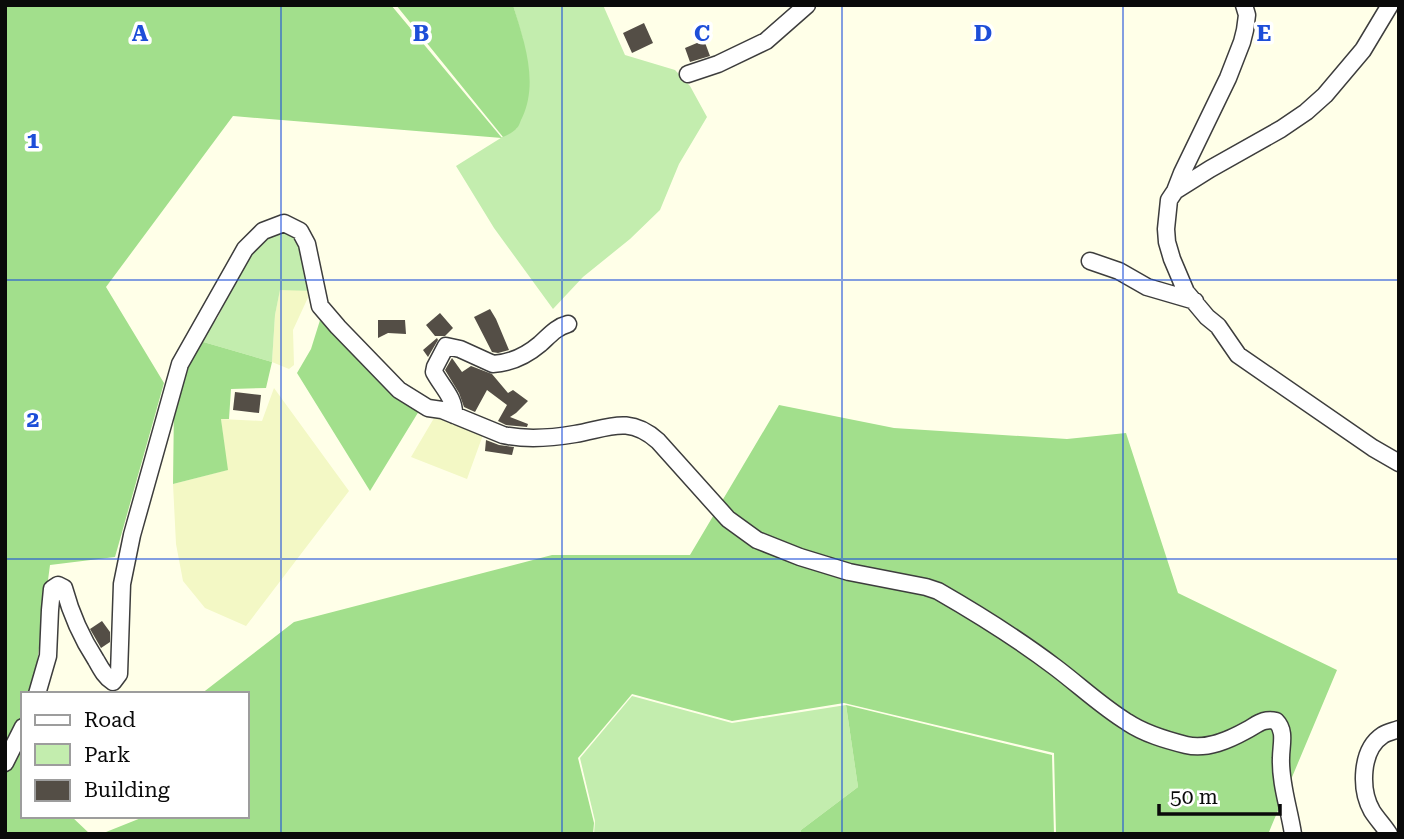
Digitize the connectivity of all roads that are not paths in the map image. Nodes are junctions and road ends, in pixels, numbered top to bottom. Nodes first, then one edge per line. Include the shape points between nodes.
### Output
1 (807, 5) edge
2 (1244, 5) edge
3 (1390, 5) edge
4 (688, 74) dead end
5 (1175, 191) junction
6 (1090, 261) dead end
7 (1195, 301) junction
8 (568, 324) dead end
9 (454, 415) junction
10 (1399, 463) edge
11 (38, 692) edge
12 (1399, 729) edge
13 (21, 731) edge
14 (5, 763) edge
15 (1293, 834) edge
16 (1389, 834) edge

1 - 4 street via 766,41
2 - 5 street via 1247,15 1242,42
3 - 5 street via 1363,50 1306,113
5 - 7 street via 1169,200 1167,242 1186,292
6 - 7 street via 1147,287
7 - 10 street via 1238,355
8 - 9 street via 526,354 498,364 446,346 434,372 452,400
9 - 11 street via 428,408 400,390 320,306 300,231 284,223 263,231 244,249 180,364 122,584 119,674 113,682 107,678 83,640 64,588 58,585 52,589 48,656
9 - 15 street via 511,437 564,436 617,425 640,428 658,441 728,519 757,540 849,572 938,591 1152,736 1205,746 1263,720 1276,721 1282,730 1283,783
12 - 16 street via 1382,736 1371,748 1366,764 1368,803
13 - 14 street

